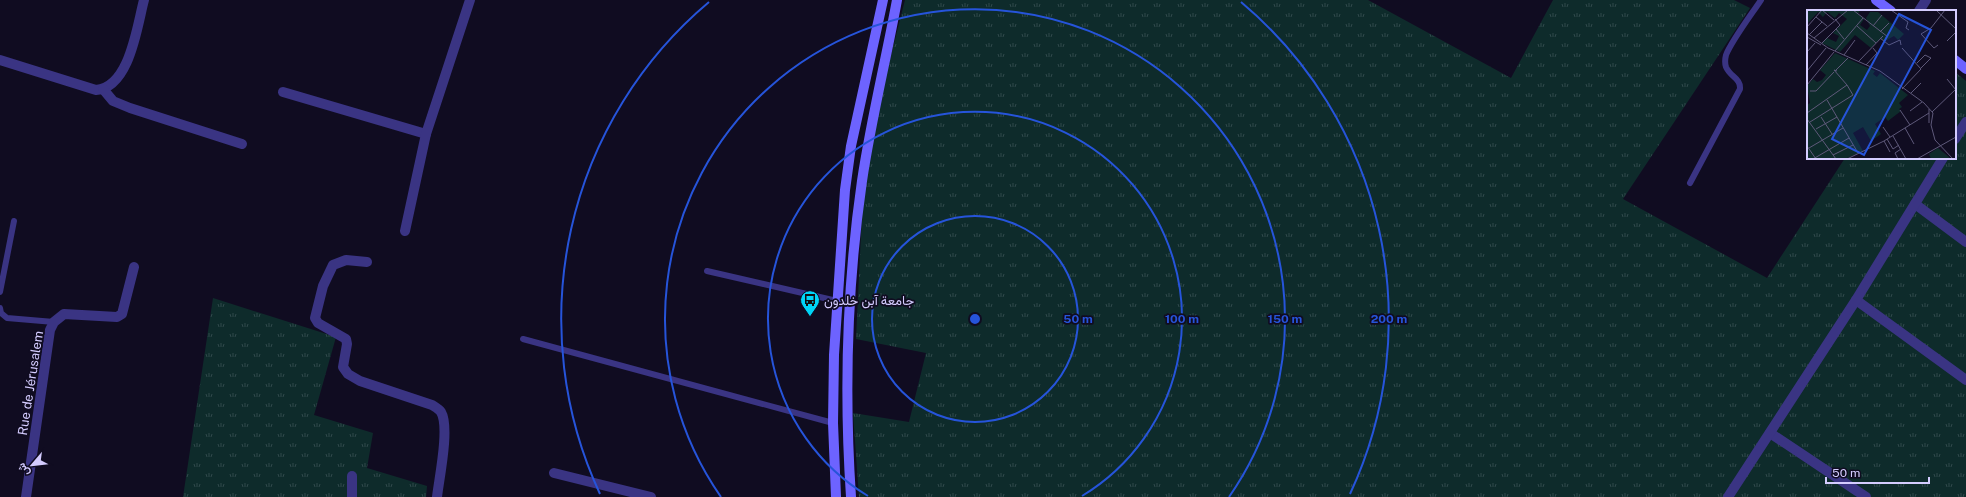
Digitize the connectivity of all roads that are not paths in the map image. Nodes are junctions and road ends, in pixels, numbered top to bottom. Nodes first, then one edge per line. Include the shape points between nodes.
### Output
1 (144, 0) edge
2 (470, 0) edge
3 (883, 0) edge
4 (897, 0) edge
5 (1761, 0) edge
6 (1876, 0) edge
7 (1926, 0) edge
8 (1890, 10) edge
9 (1920, 10) edge
10 (0, 60) edge
11 (1956, 61) edge
12 (1966, 69) edge
13 (103, 90) junction
14 (283, 92) dead end
15 (1966, 122) edge
16 (426, 134) junction
17 (1956, 137) edge
18 (242, 144) dead end
19 (1942, 159) edge
20 (1690, 183) dead end
21 (1914, 204) junction
22 (14, 221) dead end
23 (406, 231) dead end
24 (1966, 242) edge
25 (367, 262) dead end
26 (134, 268) dead end
27 (707, 271) dead end
28 (0, 292) edge
29 (1856, 300) junction
30 (837, 302) junction
31 (0, 308) edge
32 (54, 322) junction
33 (523, 339) dead end
34 (1966, 380) edge
35 (833, 423) junction
36 (1770, 433) junction
37 (554, 473) dead end
38 (352, 476) dead end
39 (26, 497) edge
40 (352, 497) edge
41 (436, 497) edge
42 (651, 497) edge
43 (836, 497) edge
44 (851, 497) edge
45 (1728, 497) edge
46 (1866, 497) edge

1 - 13 street via 127,61 116,80
2 - 16 street
3 - 30 main road via 847,168
4 - 44 main road via 862,181 854,253 847,409
5 - 20 lane via 1726,56 1726,67 1738,79 1740,89
6 - 8 main road
7 - 9 street
10 - 13 street
11 - 12 main road
13 - 18 street via 113,101 130,108
14 - 16 street
15 - 17 street
16 - 23 street
19 - 21 street
21 - 24 street
21 - 29 street
22 - 28 lane
25 - 41 street via 346,260 333,265 315,318 318,323 346,339 343,366 348,374 360,381 432,405 441,411 445,432
26 - 32 street, Rue de Jérusalem via 122,314 117,317 64,314
27 - 30 lane
29 - 34 street
29 - 36 street
30 - 35 main road
31 - 32 lane via 1,313 7,318
32 - 39 street, Rue de Jérusalem via 50,330
33 - 35 lane
35 - 43 main road
36 - 45 street
36 - 46 street
37 - 42 street
38 - 40 street

